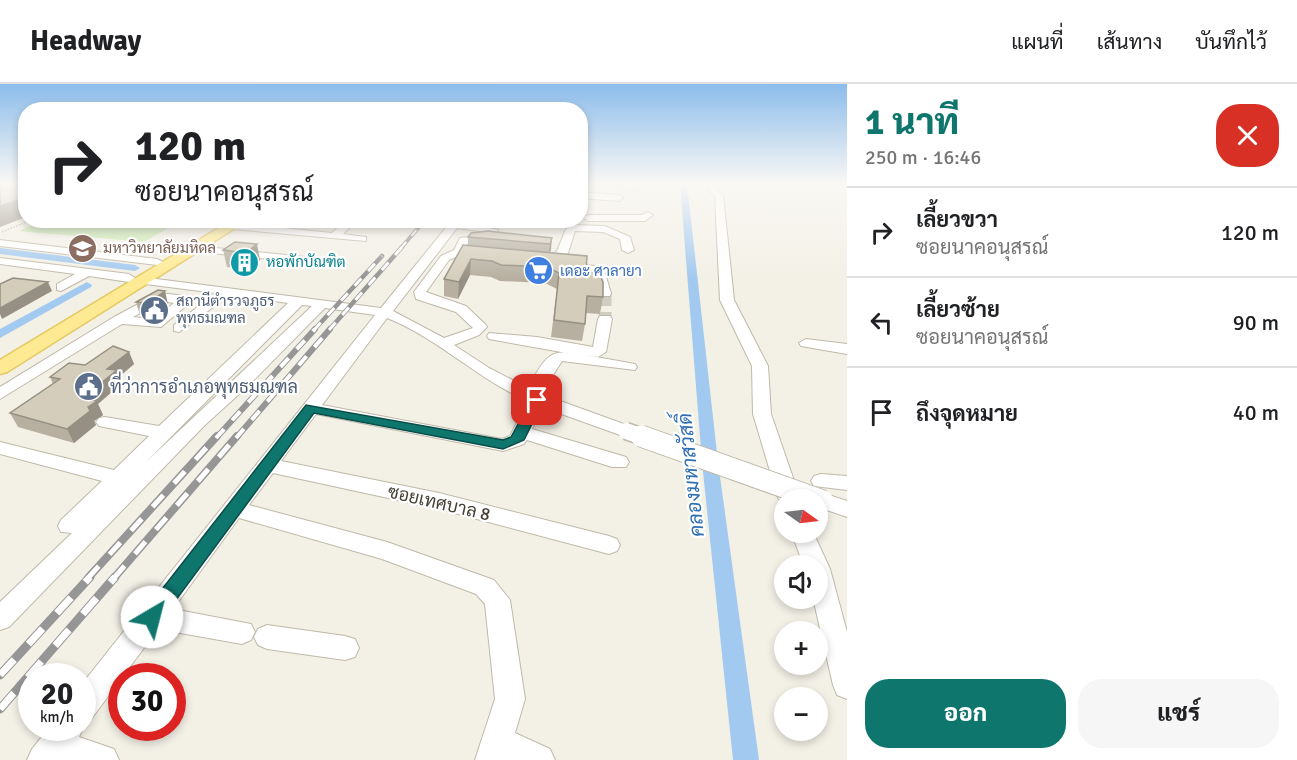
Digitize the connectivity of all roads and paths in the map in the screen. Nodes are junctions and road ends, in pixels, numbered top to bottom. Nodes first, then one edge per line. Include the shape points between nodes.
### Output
1 (647, 216) edge
2 (720, 216) edge
3 (588, 217) edge
4 (18, 225) edge
5 (222, 228) edge
6 (226, 228) edge
7 (260, 228) edge
8 (272, 228) edge
9 (344, 228) edge
10 (452, 228) edge
11 (491, 228) edge
12 (269, 230) junction
13 (0, 233) edge
14 (335, 236) junction
15 (362, 239) dead end
16 (0, 243) edge
17 (196, 249) junction
18 (628, 250) dead end
19 (86, 253) junction
20 (0, 261) edge
21 (157, 262) junction
22 (325, 262) dead end
23 (54, 267) junction
24 (88, 272) junction
25 (137, 279) junction
26 (61, 287) dead end
27 (226, 291) junction
28 (604, 293) tunnel mouth
29 (298, 302) junction
30 (322, 304) junction
31 (384, 312) junction
32 (83, 318) junction
33 (605, 319) tunnel mouth
34 (179, 328) dead end
35 (484, 333) junction
36 (806, 343) dead end
37 (442, 344) junction
38 (847, 349) edge
39 (0, 353) edge
40 (457, 354) junction
41 (244, 355) junction
42 (268, 358) junction
43 (629, 367) dead end
44 (0, 368) edge
45 (0, 394) edge
46 (534, 398) junction
47 (311, 408) junction
48 (105, 422) dead end
49 (522, 432) junction
50 (165, 433) junction
51 (0, 448) edge
52 (619, 462) dead end
53 (268, 465) junction
54 (127, 481) junction
55 (847, 483) edge
56 (786, 489) edge
57 (815, 489) edge
58 (828, 489) edge
59 (828, 495) edge
60 (234, 509) junction
61 (847, 509) edge
62 (69, 526) dead end
63 (609, 545) dead end
64 (828, 609) edge
65 (152, 617) junction
66 (0, 619) edge
67 (345, 648) dead end
68 (847, 685) edge
69 (96, 690) edge
70 (55, 744) edge
71 (494, 750) edge
72 (103, 760) edge
73 (539, 760) edge

1 - 3 street
2 - 56 street via 727,300 760,366 762,414
4 - 13 path
5 - 21 main road
6 - 17 main road
7 - 12 street
8 - 12 street
9 - 14 street
10 - 31 street
11 - 35 street via 493,242 464,240 461,251 445,258 420,292 421,296 461,309
12 - 14 street
14 - 15 street
16 - 19 street
17 - 22 street
17 - 25 main road
18 - 28 street via 625,237 605,229 574,228 553,254 599,270
19 - 21 street
19 - 23 street
20 - 23 street
21 - 25 main road
23 - 24 street
24 - 25 street
24 - 26 street
25 - 27 street
25 - 32 main road
25 - 39 main road
27 - 29 street
27 - 34 street
29 - 30 street
29 - 41 street
30 - 31 street
30 - 42 street
31 - 37 street via 409,321
31 - 47 street
32 - 44 main road
32 - 45 street via 119,320
33 - 35 street via 598,352
35 - 37 street
35 - 40 street
36 - 38 street
37 - 40 street
40 - 46 street
41 - 42 street
41 - 50 street
42 - 54 street
43 - 46 street via 559,356
46 - 49 street
46 - 57 street, bridge via 626,431
47 - 49 street via 503,445 512,444
47 - 53 street
48 - 50 street
49 - 52 street
50 - 54 street
51 - 54 street
53 - 60 street
53 - 63 street, ซอยเทศบาล 8 via 440,501
54 - 62 street
54 - 66 street
55 - 58 street
59 - 61 street
60 - 65 street
60 - 71 street via 387,550 485,587 497,600 510,699
64 - 68 street
65 - 67 street
65 - 69 street
70 - 72 street
71 - 73 street

